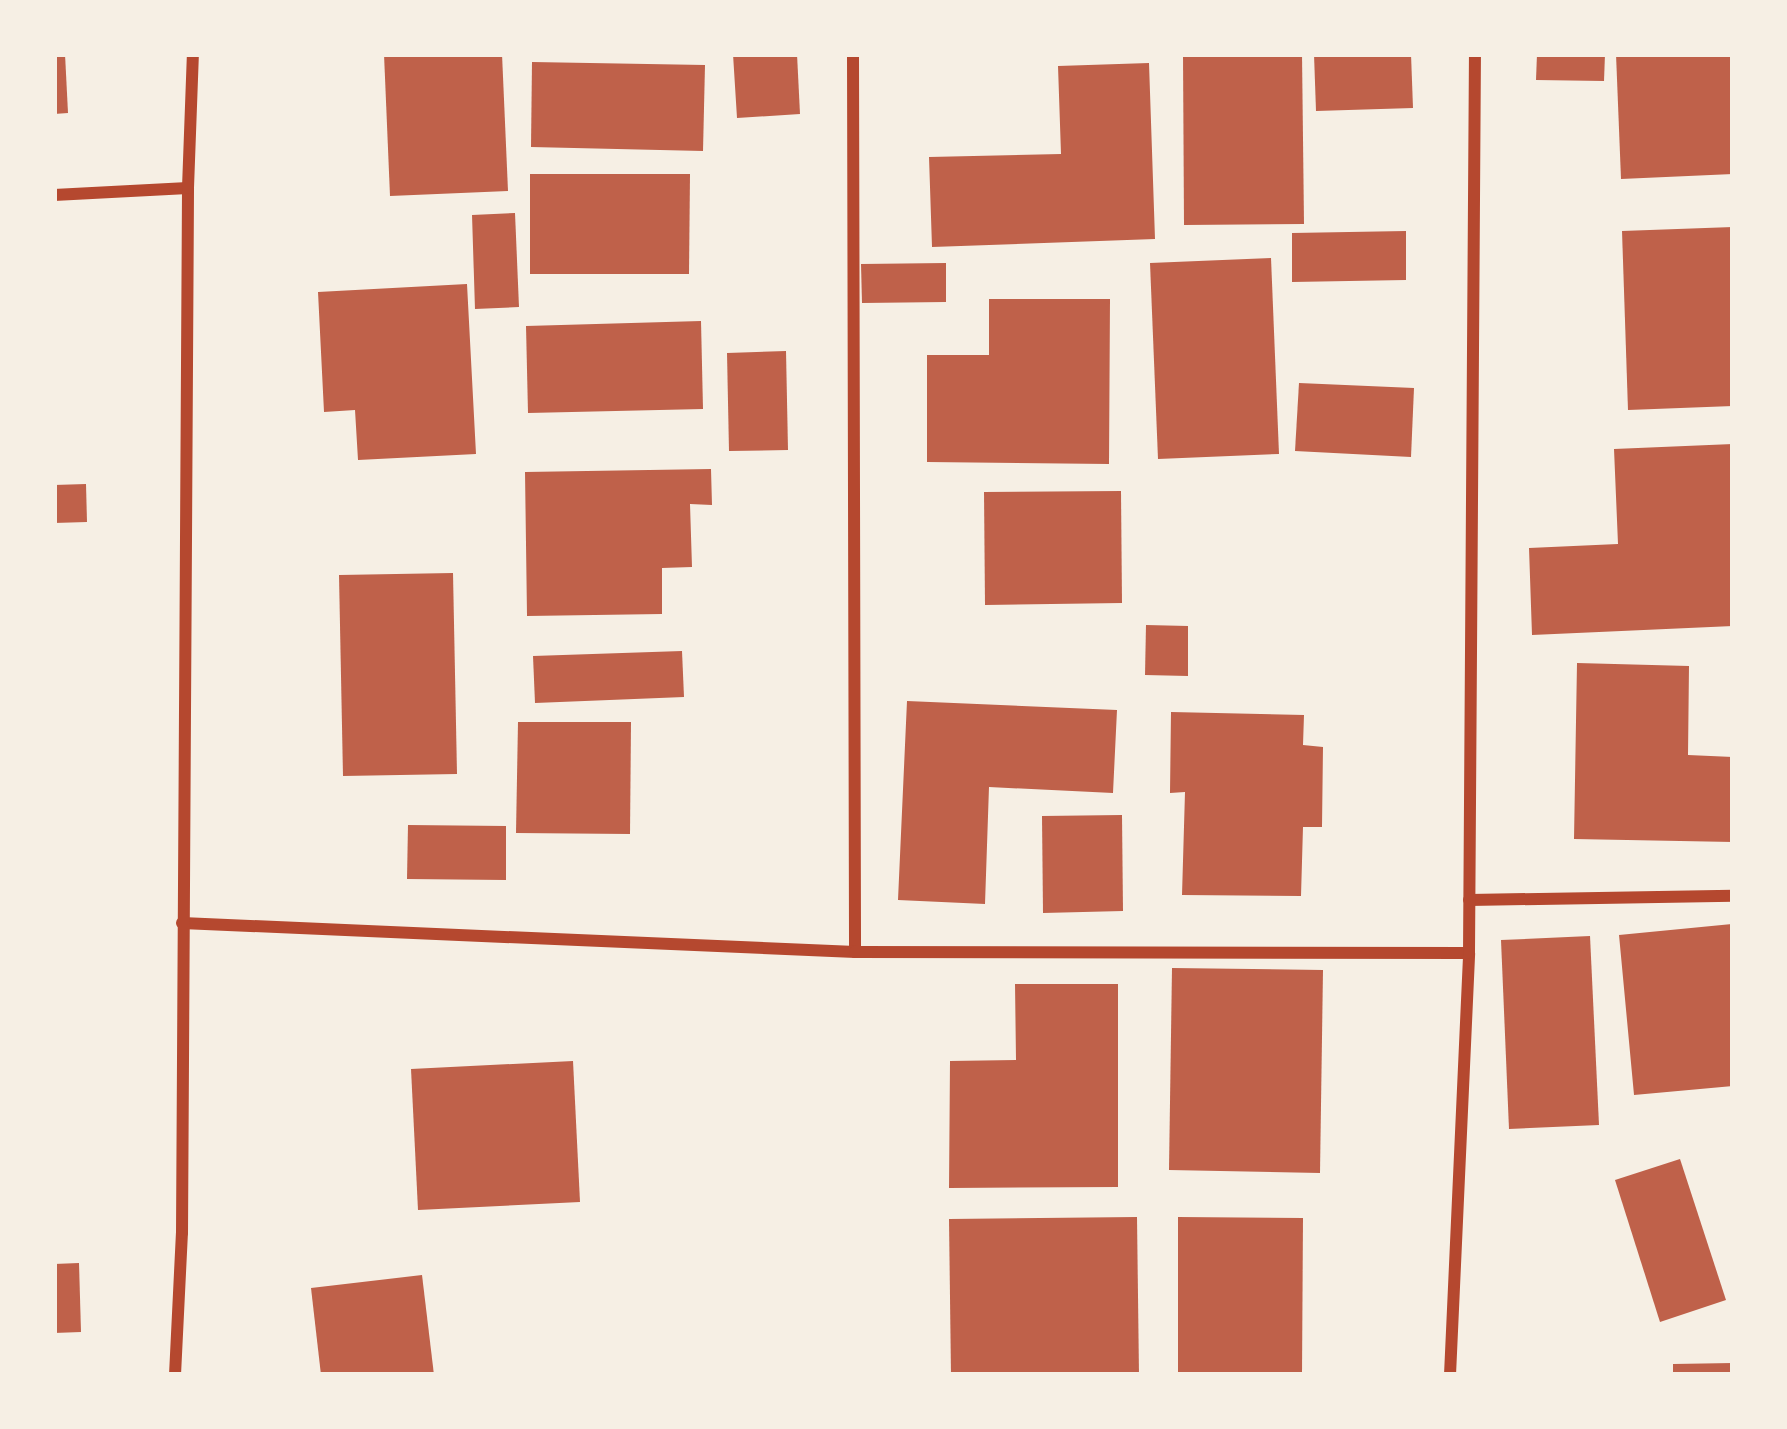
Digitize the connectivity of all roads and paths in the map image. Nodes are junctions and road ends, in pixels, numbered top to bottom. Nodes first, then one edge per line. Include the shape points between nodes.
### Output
1 (194, 54) edge
2 (853, 54) edge
3 (1474, 54) edge
4 (188, 188) junction
5 (54, 195) edge
6 (1733, 896) edge
7 (1469, 900) junction
8 (182, 923) junction
9 (855, 952) junction
10 (1469, 952) junction
11 (175, 1375) edge
12 (1450, 1375) edge

1 - 4 street
2 - 9 street
3 - 7 street
4 - 5 street
4 - 8 street
6 - 7 street
7 - 10 street
8 - 9 street
8 - 11 street
9 - 10 street
10 - 12 street

